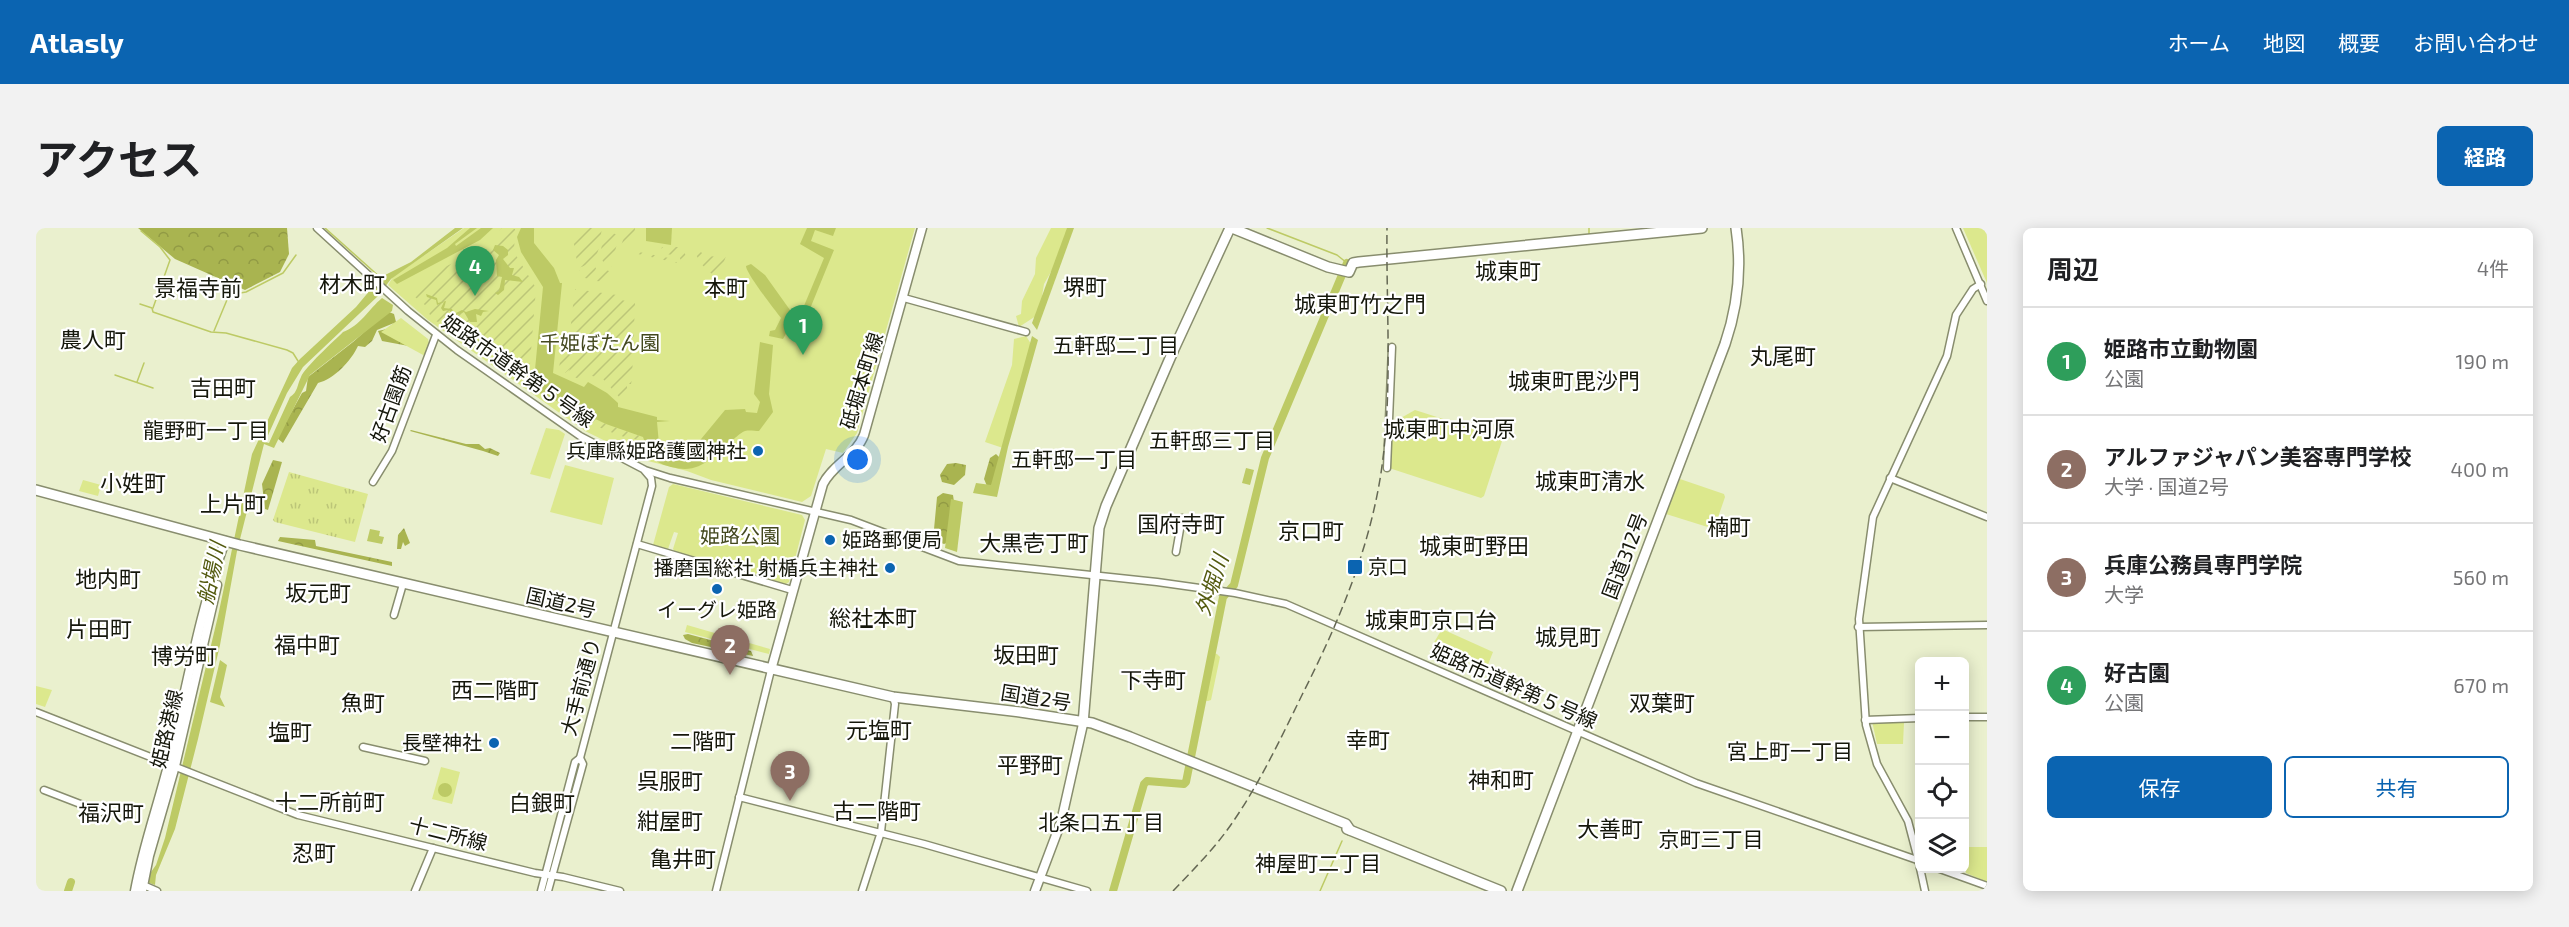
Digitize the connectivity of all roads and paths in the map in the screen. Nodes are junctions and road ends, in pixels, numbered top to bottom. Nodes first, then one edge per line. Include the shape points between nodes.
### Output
1 (317, 228) edge
2 (922, 228) edge
3 (1231, 228) edge
4 (1702, 228) edge
5 (1736, 228) edge
6 (1956, 228) edge
7 (1981, 285) junction
8 (904, 298) junction
9 (1987, 301) edge
10 (1026, 332) dead end
11 (436, 335) junction
12 (1392, 347) dead end
13 (1387, 468) dead end
14 (645, 470) junction
15 (668, 478) junction
16 (1890, 478) junction
17 (373, 482) dead end
18 (652, 486) junction
19 (36, 490) edge
20 (815, 510) junction
21 (1987, 517) edge
22 (1182, 518) dead end
23 (232, 543) junction
24 (637, 544) junction
25 (1176, 552) dead end
26 (1094, 574) junction
27 (403, 584) junction
28 (792, 590) junction
29 (394, 615) dead end
30 (1987, 625) edge
31 (1858, 627) junction
32 (613, 634) junction
33 (771, 670) junction
34 (893, 697) junction
35 (36, 712) edge
36 (1969, 717) edge
37 (1987, 717) edge
38 (1915, 718) edge
39 (1865, 720) junction
40 (1083, 724) junction
41 (1576, 731) junction
42 (363, 747) dead end
43 (425, 761) dead end
44 (175, 766) junction
45 (44, 790) dead end
46 (739, 797) junction
47 (101, 812) dead end
48 (881, 832) junction
49 (433, 848) junction
50 (1915, 848) edge
51 (1915, 863) edge
52 (1921, 873) edge
53 (1951, 873) edge
54 (548, 875) junction
55 (1040, 876) junction
56 (1987, 886) edge
57 (139, 887) edge
58 (157, 891) edge
59 (415, 891) edge
60 (541, 891) edge
61 (548, 891) edge
62 (620, 891) edge
63 (716, 891) edge
64 (862, 891) edge
65 (1035, 891) edge
66 (1087, 891) edge
67 (1501, 891) edge
68 (1517, 891) edge
69 (1925, 891) edge

1 - 11 street, 姫路市道幹第５号線
2 - 8 main road, 砥堀本町線
3 - 4 highway via 1349,272 1353,263 1359,262
3 - 26 highway via 1106,506 1097,536
5 - 41 highway, 国道312号 via 1739,279 1732,322
6 - 7 street
7 - 9 street
7 - 16 street via 1973,289 1956,315 1947,356
8 - 10 street
8 - 20 main road, 砥堀本町線 via 861,443 828,476
11 - 14 street, 姫路市道幹第５号線 via 567,428
11 - 17 street, 好古園筋 via 392,451
12 - 13 street
14 - 15 street, 姫路市道幹第５号線
14 - 18 street
15 - 18 street
15 - 20 street, 姫路市道幹第５号線
16 - 21 street
16 - 31 street via 1873,517
18 - 24 street, 大手前通り
19 - 23 highway, 国道2号
20 - 26 street, 姫路市道幹第５号線 via 863,523 959,561
20 - 28 main road, 砥堀本町線
22 - 25 street
23 - 27 highway, 国道2号
23 - 44 main road, 姫路港線 via 225,550
24 - 28 street
24 - 32 street, 大手前通り
26 - 40 highway
26 - 41 street, 姫路市道幹第５号線 via 1286,604
27 - 29 street
27 - 32 highway, 国道2号
28 - 33 main road, 砥堀本町線
30 - 31 street
31 - 39 street
32 - 33 highway, 国道2号
32 - 54 street, 大手前通り via 580,758 575,762
33 - 34 highway, 国道2号
33 - 46 street
34 - 40 highway, 国道2号 via 1020,712
34 - 48 street
35 - 44 street, 十二所線
36 - 37 street
38 - 39 street
39 - 50 street via 1877,764 1908,821
40 - 55 main road via 1063,815
40 - 67 highway, 国道2号 via 1092,723 1139,740
41 - 51 street, 姫路市道幹第５号線 via 1727,795
41 - 68 highway, 国道312号
42 - 43 street
44 - 49 street, 十二所線 via 298,815
44 - 57 main road, 姫路港線
45 - 47 street
46 - 48 street
46 - 63 street
48 - 55 street
48 - 64 street
49 - 54 street, 十二所線
49 - 59 street
52 - 69 street
53 - 56 street
54 - 60 street, 大手前通り
54 - 61 street, 大手前通り
54 - 62 street, 十二所線
55 - 65 main road
55 - 66 street
57 - 58 street

